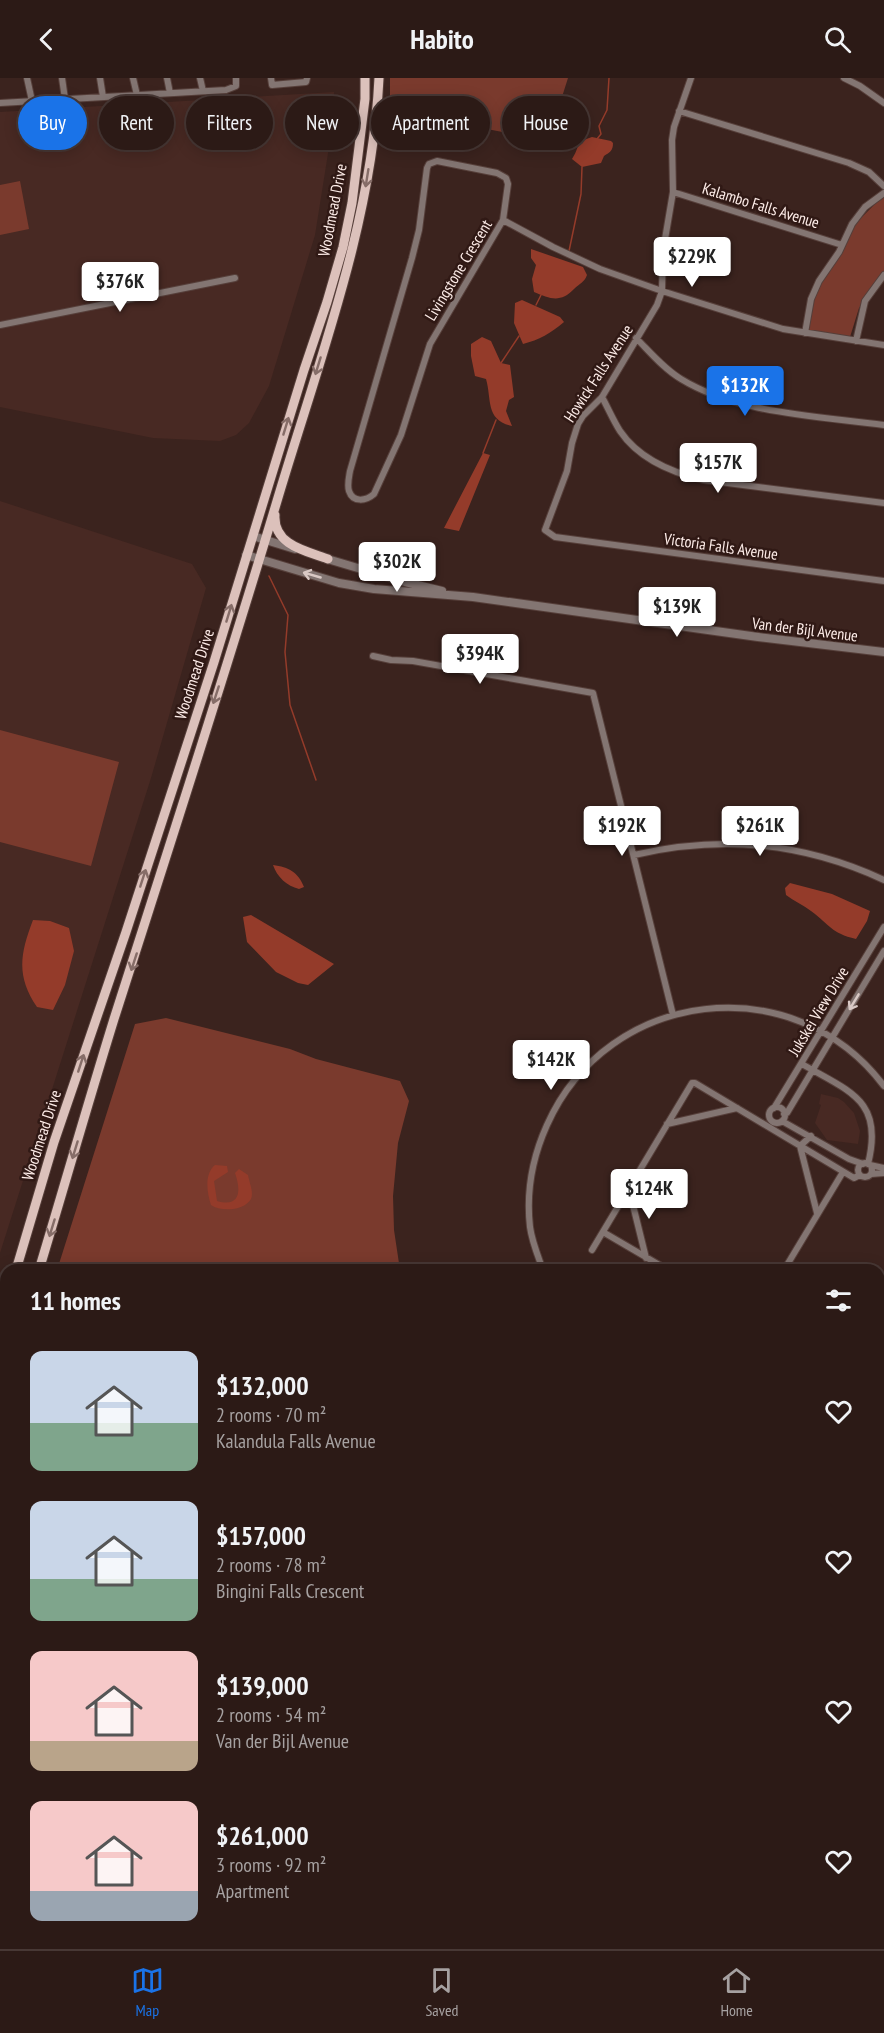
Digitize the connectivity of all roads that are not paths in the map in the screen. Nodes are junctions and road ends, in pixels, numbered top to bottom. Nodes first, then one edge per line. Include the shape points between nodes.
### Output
1 (27, 78) edge
2 (62, 78) edge
3 (100, 78) edge
4 (134, 78) edge
5 (168, 78) edge
6 (200, 78) edge
7 (236, 78) edge
8 (271, 78) edge
9 (307, 78) edge
10 (365, 78) edge
11 (379, 78) edge
12 (691, 78) edge
13 (844, 78) edge
14 (203, 91) junction
15 (170, 93) junction
16 (137, 95) junction
17 (31, 96) edge
18 (65, 96) edge
19 (104, 96) edge
20 (120, 96) edge
21 (18, 102) edge
22 (0, 103) edge
23 (884, 103) edge
24 (680, 111) junction
25 (884, 186) edge
26 (673, 192) junction
27 (884, 193) edge
28 (503, 220) junction
29 (842, 245) junction
30 (884, 275) edge
31 (235, 278) dead end
32 (662, 291) junction
33 (0, 325) edge
34 (805, 333) junction
35 (636, 339) junction
36 (856, 341) junction
37 (884, 345) edge
38 (602, 397) junction
39 (884, 425) edge
40 (884, 503) edge
41 (276, 504) junction
42 (253, 536) junction
43 (555, 537) joint
44 (265, 540) junction
45 (246, 555) junction
46 (328, 559) junction
47 (259, 560) junction
48 (884, 581) edge
49 (473, 597) junction
50 (884, 652) edge
51 (373, 656) dead end
52 (634, 855) junction
53 (884, 880) edge
54 (884, 927) edge
55 (884, 951) edge
56 (673, 1015) junction
57 (821, 1031) junction
58 (832, 1038) junction
59 (802, 1064) junction
60 (813, 1070) junction
61 (884, 1086) edge
62 (737, 1108) junction
63 (774, 1108) junction
64 (770, 1118) junction
65 (782, 1118) junction
66 (668, 1124) junction
67 (765, 1125) junction
68 (774, 1131) junction
69 (811, 1136) junction
70 (800, 1146) junction
71 (864, 1167) junction
72 (884, 1168) edge
73 (843, 1172) junction
74 (884, 1173) edge
75 (871, 1174) junction
76 (629, 1189) junction
77 (818, 1213) junction
78 (603, 1232) junction
79 (592, 1250) dead end
80 (646, 1258) junction
81 (18, 1264) edge
82 (41, 1264) edge
83 (541, 1264) edge
84 (657, 1264) edge
85 (788, 1264) edge

1 - 17 street
2 - 18 street
3 - 19 street
4 - 16 street
5 - 15 street
6 - 14 street
7 - 14 street via 234,87
8 - 9 street via 272,85 306,82
42 -> 10 main road, Woodmead Drive via 343,247 352,203
11 -> 41 main road, Woodmead Drive via 365,190 349,263
12 - 24 street, Howick Falls Avenue
13 - 23 street
14 - 15 street
15 - 16 street
16 - 20 street
21 - 22 street
24 - 25 street via 849,163 869,172
24 - 26 street, Howick Falls Avenue via 672,140
26 - 29 street, Kalambo Falls Avenue
26 - 32 street, Howick Falls Avenue via 663,250
27 - 29 street via 865,207
28 - 28 street, Livingstone Crescent via 430,344 401,435 374,494 367,500 356,499 349,492 350,471 412,258 429,164 437,161 506,178
28 - 32 street via 600,269
29 - 34 street via 815,289
30 - 36 street via 865,301
31 - 33 street
32 - 34 street via 766,325
32 - 35 street, Howick Falls Avenue
34 - 36 street
35 - 38 street, Howick Falls Avenue
35 - 39 street via 679,378 721,397 748,405
36 - 37 street
38 - 40 street via 627,440 639,452 681,475
38 - 43 street, Howick Falls Avenue via 574,432 567,471 545,528
41 - 44 main road, Woodmead Drive
41 - 46 main road via 274,523 283,539
42 - 44 street, Van der Bijl Avenue
42 - 45 main road, Woodmead Drive
43 - 48 street, Victoria Falls Avenue
44 - 46 street, Van der Bijl Avenue
44 - 47 main road, Woodmead Drive
45 - 47 street, Van der Bijl Avenue
81 -> 45 main road, Woodmead Drive
46 - 49 street, Van der Bijl Avenue
49 -> 47 street, Van der Bijl Avenue via 353,586
47 -> 82 main road, Woodmead Drive
49 - 50 street, Van der Bijl Avenue
51 - 52 street via 592,693
52 - 53 street via 699,844 757,845 823,856
52 - 56 street
54 - 57 street, Jukskei View Drive
55 -> 58 street, Jukskei View Drive
56 - 57 street via 712,1008 743,1008 774,1013
56 - 83 street via 624,1035 606,1048 577,1076 555,1108 537,1150 530,1190 530,1228
57 - 58 street
57 - 59 street, Jukskei View Drive
58 - 60 street, Jukskei View Drive
58 - 61 street
59 - 60 street
59 - 63 street, Jukskei View Drive
60 - 65 street, Jukskei View Drive
60 - 71 street via 865,1107 873,1131
62 - 66 street
62 - 66 street via 692,1083
62 - 67 street
63 - 64 street
63 - 65 street via 780,1108
64 - 65 street via 773,1122
64 - 67 street
65 - 68 street, Jukskei View Drive
65 - 69 street
66 - 76 street
67 - 68 street
68 - 70 street
69 - 70 street
69 - 71 street
70 - 73 street
70 - 77 street
71 - 72 street
71 - 73 street via 854,1178
71 - 75 street via 872,1170
71 - 75 street via 865,1177
73 - 77 street
74 - 75 street
76 - 78 street
76 - 80 street
77 - 85 street
78 - 79 street
78 - 80 street
80 - 84 street

